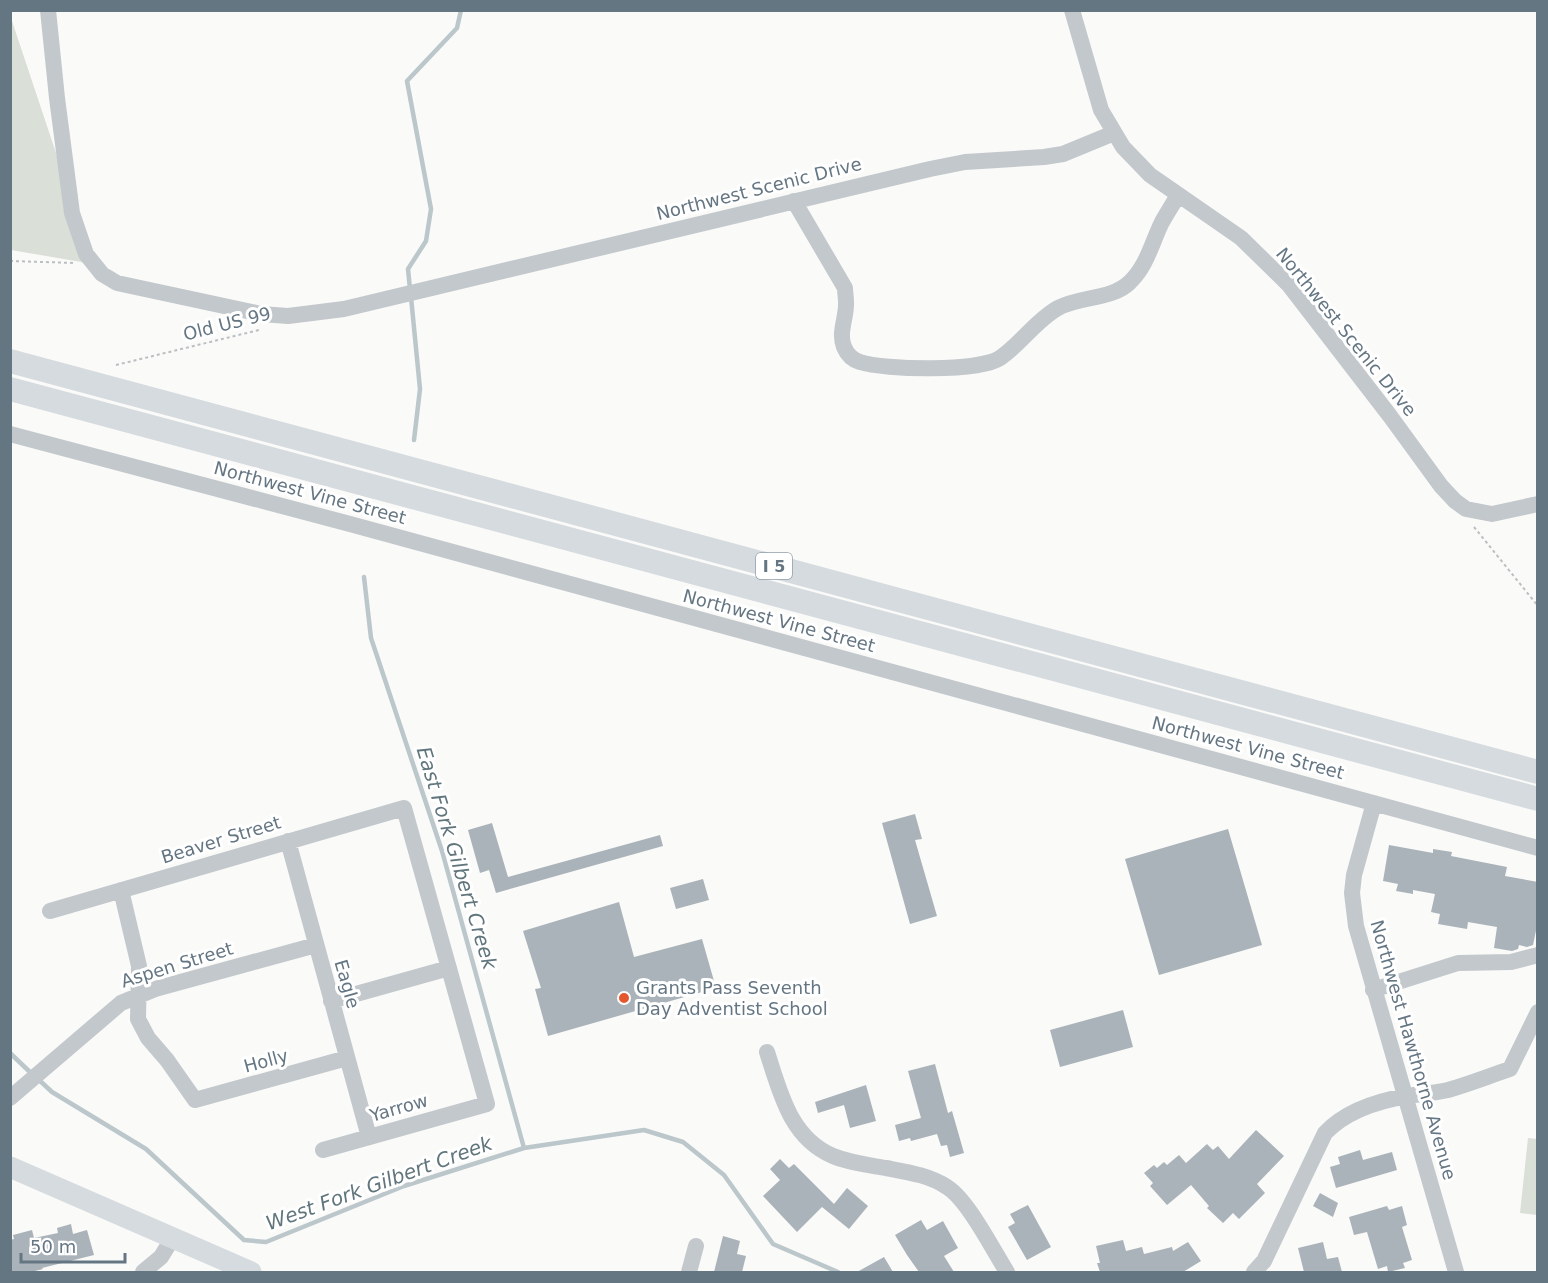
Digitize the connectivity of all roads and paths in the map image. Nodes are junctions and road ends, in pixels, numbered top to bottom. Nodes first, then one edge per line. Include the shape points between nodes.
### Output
1 (48, 10) edge
2 (1072, 10) edge
3 (1114, 133) junction
4 (1178, 195) junction
5 (794, 201) junction
6 (10, 261) edge
7 (93, 264) junction
8 (264, 329) dead end
9 (10, 361) edge
10 (116, 365) dead end
11 (10, 389) edge
12 (10, 434) edge
13 (1538, 504) edge
14 (1470, 522) dead end
15 (1538, 606) edge
16 (1538, 772) edge
17 (1538, 800) edge
18 (1374, 803) junction
19 (288, 840) junction
20 (1538, 848) edge
21 (121, 890) junction
22 (50, 911) dead end
23 (315, 945) junction
24 (1538, 955) edge
25 (448, 968) junction
26 (1373, 990) junction
27 (138, 995) junction
28 (332, 1001) junction
29 (1538, 1012) edge
30 (767, 1052) dead end
31 (347, 1059) junction
32 (1404, 1097) junction
33 (10, 1098) edge
34 (369, 1137) junction
35 (322, 1150) dead end
36 (10, 1167) edge
37 (172, 1239) junction
38 (696, 1246) dead end
39 (143, 1272) edge
40 (250, 1272) edge
41 (689, 1272) edge
42 (1007, 1272) edge
43 (1254, 1272) edge
44 (1456, 1272) edge

1 - 7 street, Northwest Scenic Drive via 72,213
2 - 3 street via 1101,110
3 - 4 street, Northwest Scenic Drive via 1140,167
3 - 5 street, Northwest Scenic Drive via 1063,154 964,162
4 - 5 street via 1146,261 1129,284 1061,306 999,359 945,368 890,367 850,357 844,347 842,328 845,288
4 - 13 street, Northwest Scenic Drive via 1241,238 1288,285 1455,501 1466,509 1492,514
5 - 7 street, Northwest Scenic Drive via 314,314 261,314 135,288 117,283
6 - 7 path
8 - 10 path, Old US 99
9 - 16 highway, I 5
11 - 17 highway, I 5
12 - 18 street, Northwest Vine Street
14 - 15 path
18 - 20 street, Northwest Vine Street
18 - 26 street, Northwest Hawthorne Avenue via 1352,893 1356,926
19 - 21 street, Beaver Street
19 - 23 street, Eagle
19 - 25 street, Beaver Street via 404,808
21 - 22 street, Beaver Street
21 - 27 street via 140,966
23 - 27 street, Aspen Street
23 - 28 street, Eagle
24 - 26 street via 1511,962 1458,963
25 - 28 street
25 - 34 street, Yarrow via 487,1104
26 - 32 street, Northwest Hawthorne Avenue
27 - 31 street, Holly via 141,1027 195,1100
27 - 33 street, Aspen Street via 120,1003
28 - 31 street, Eagle
29 - 32 street via 1510,1069 1447,1090
30 - 42 street via 783,1101 803,1135 831,1155 915,1173 949,1188 961,1199
31 - 34 street, Eagle
32 - 43 street via 1349,1113 1324,1133 1264,1261
32 - 44 street, Northwest Hawthorne Avenue
34 - 35 street, Yarrow
36 - 37 main road
37 - 39 street via 161,1257
37 - 40 main road
38 - 41 street

